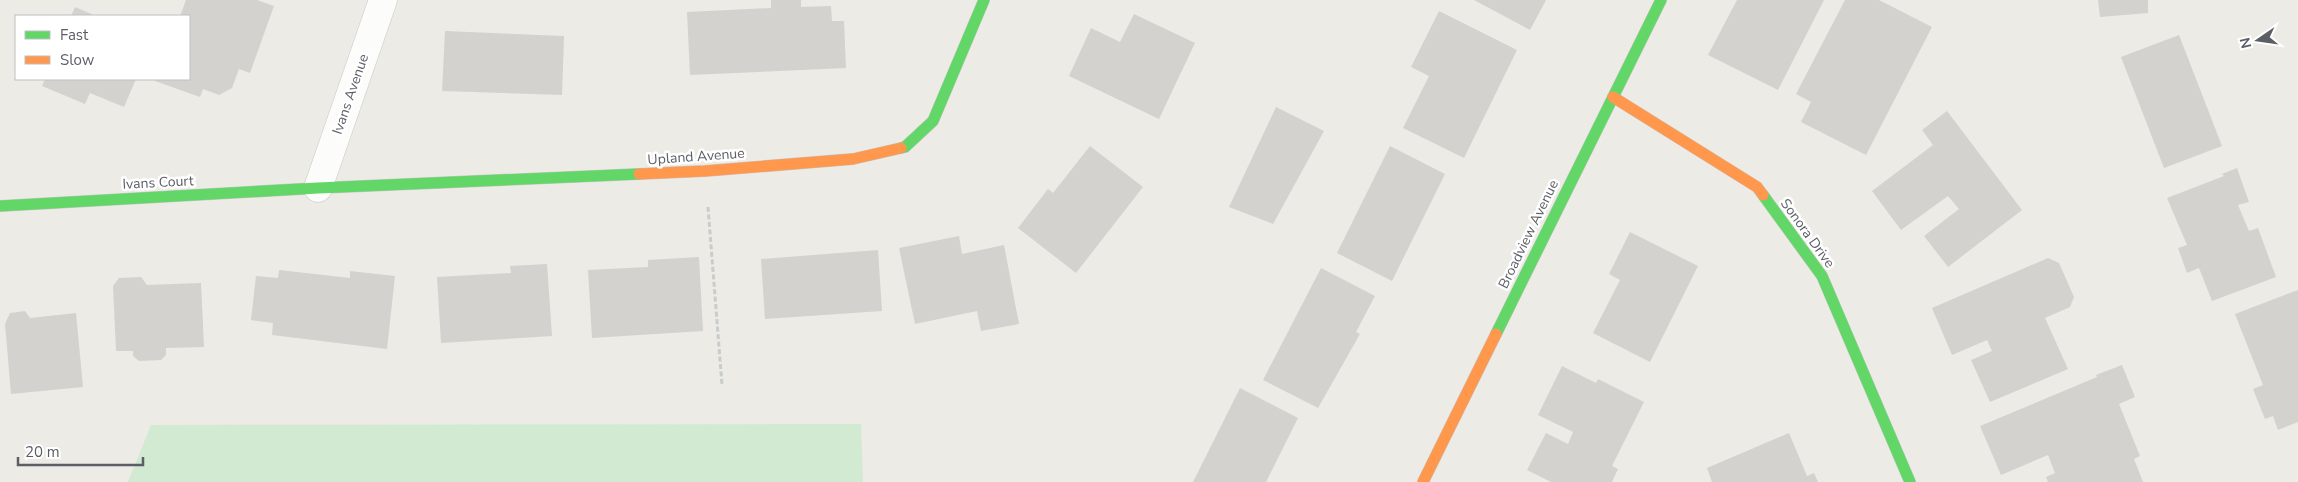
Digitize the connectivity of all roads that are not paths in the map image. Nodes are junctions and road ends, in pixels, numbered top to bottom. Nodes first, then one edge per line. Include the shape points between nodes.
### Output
1 (382, 0) edge
2 (984, 0) edge
3 (1661, 0) edge
4 (1613, 97) junction
5 (318, 188) junction
6 (0, 206) edge
7 (1423, 482) edge
8 (1910, 482) edge

1 - 5 street, Ivans Avenue
2 - 5 street, Upland Avenue via 933,121 905,147 853,159 705,172
3 - 4 street, Broadview Avenue
4 - 7 street, Broadview Avenue
4 - 8 street, Sonora Drive via 1757,187 1822,276
5 - 6 street, Ivans Court

